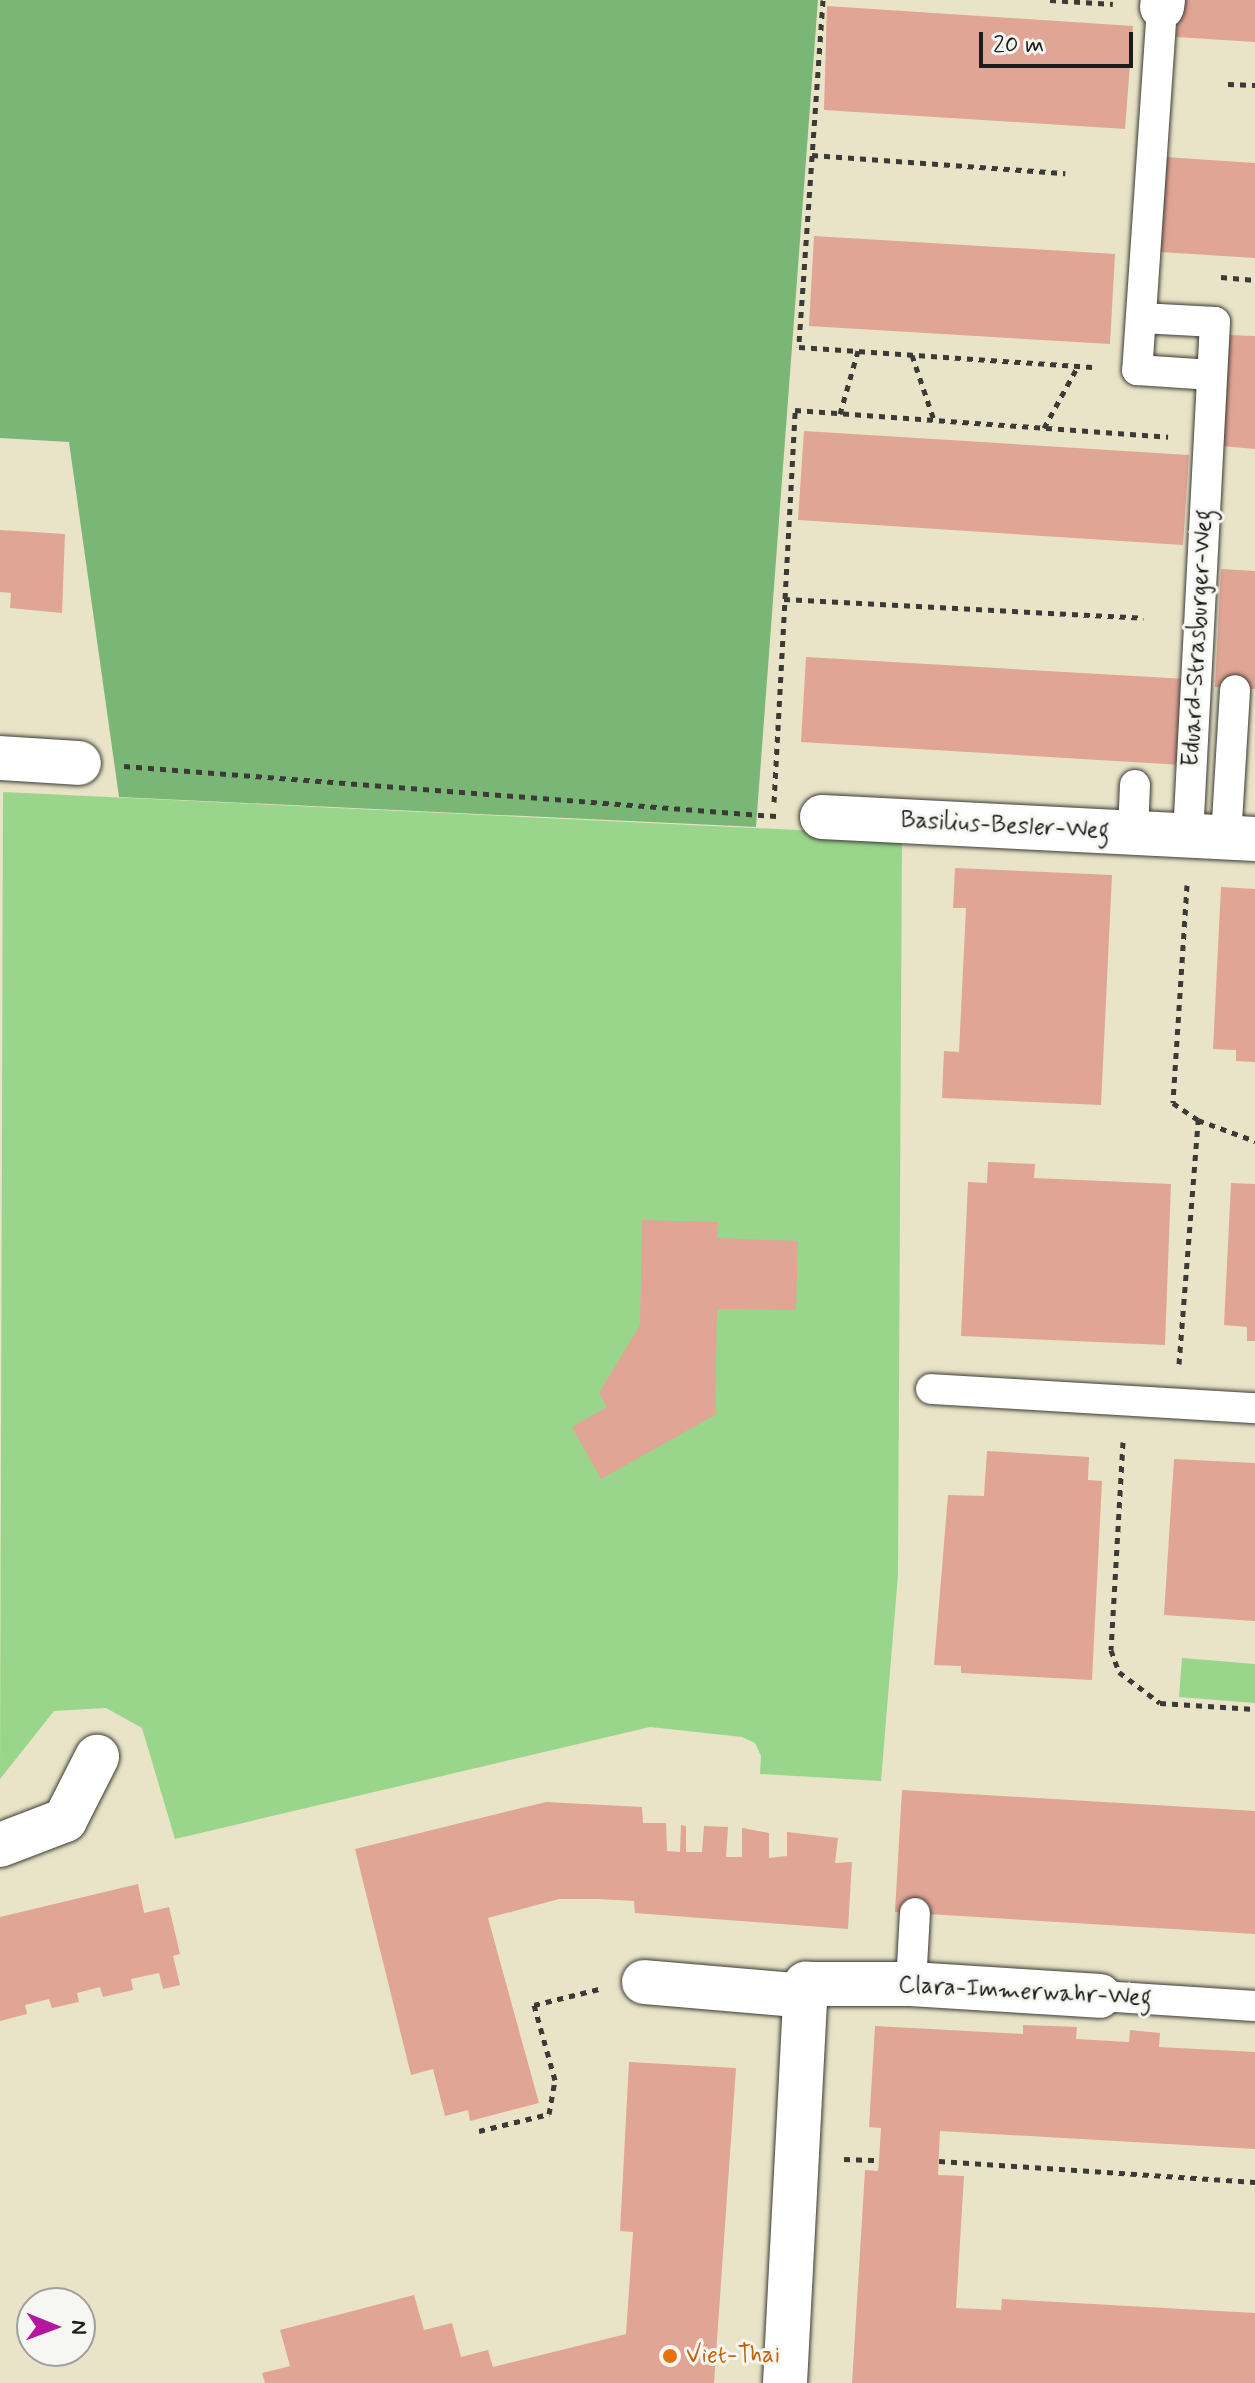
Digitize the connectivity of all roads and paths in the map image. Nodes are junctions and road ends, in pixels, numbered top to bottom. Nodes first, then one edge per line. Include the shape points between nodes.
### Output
1 (823, 0) edge
2 (1050, 0) edge
3 (1163, 3) edge
4 (1228, 84) dead end
5 (1255, 85) edge
6 (812, 155) junction
7 (1065, 173) dead end
8 (1141, 318) junction
9 (858, 351) junction
10 (912, 355) junction
11 (1078, 366) junction
12 (1137, 370) junction
13 (1212, 375) junction
14 (840, 414) junction
15 (934, 420) junction
16 (1044, 428) junction
17 (1209, 440) junction
18 (784, 599) junction
19 (1143, 618) dead end
20 (1235, 690) dead end
21 (0, 758) edge
22 (79, 763) joint
23 (1135, 785) dead end
24 (774, 816) junction
25 (822, 817) joint
26 (1133, 832) junction
27 (1223, 838) edge
28 (1198, 1120) junction
29 (1255, 1141) edge
30 (931, 1389) dead end
31 (1125, 1401) junction
32 (1177, 1404) junction
33 (1255, 1408) edge
34 (1255, 1709) edge
35 (97, 1757) dead end
36 (0, 1845) edge
37 (915, 1913) dead end
38 (644, 1982) joint
39 (911, 1984) junction
40 (806, 1996) junction
41 (1100, 1996) joint
42 (1255, 2006) edge
43 (479, 2131) dead end
44 (939, 2161) dead end
45 (1255, 2182) edge
46 (785, 2383) edge

1 - 6 path
2 - 3 path
3 - 8 lane
4 - 5 path
6 - 7 path
6 - 9 path via 799,347
8 - 12 lane
8 - 13 lane, Eduard-Strasburger-Weg via 1215,322
9 - 10 path
9 - 14 path
10 - 11 path
10 - 15 path
11 - 12 path
11 - 16 path
12 - 13 lane
13 - 17 lane, Eduard-Strasburger-Weg
14 - 15 path
14 - 18 path via 795,410
15 - 16 path
16 - 17 path
17 - 27 lane, Eduard-Strasburger-Weg
18 - 19 path
18 - 24 path
20 - 27 lane
21 - 22 street
22 - 24 path
23 - 26 lane
24 - 25 path
25 - 26 street, Basilius-Besler-Weg
26 - 27 street, Basilius-Besler-Weg
27 - 28 path via 1173,1103
28 - 29 path
28 - 32 path
30 - 31 lane
31 - 32 lane
31 - 34 path via 1111,1650 1119,1672 1160,1703
32 - 33 lane
35 - 36 street via 65,1820
37 - 39 lane
38 - 40 street, Clara-Immerwahr-Weg
38 - 43 path via 534,2005 555,2080 549,2114
39 - 40 street, Clara-Immerwahr-Weg via 806,1984
39 - 41 street, Clara-Immerwahr-Weg
40 - 46 street
41 - 42 lane, Clara-Immerwahr-Weg
44 - 45 path

